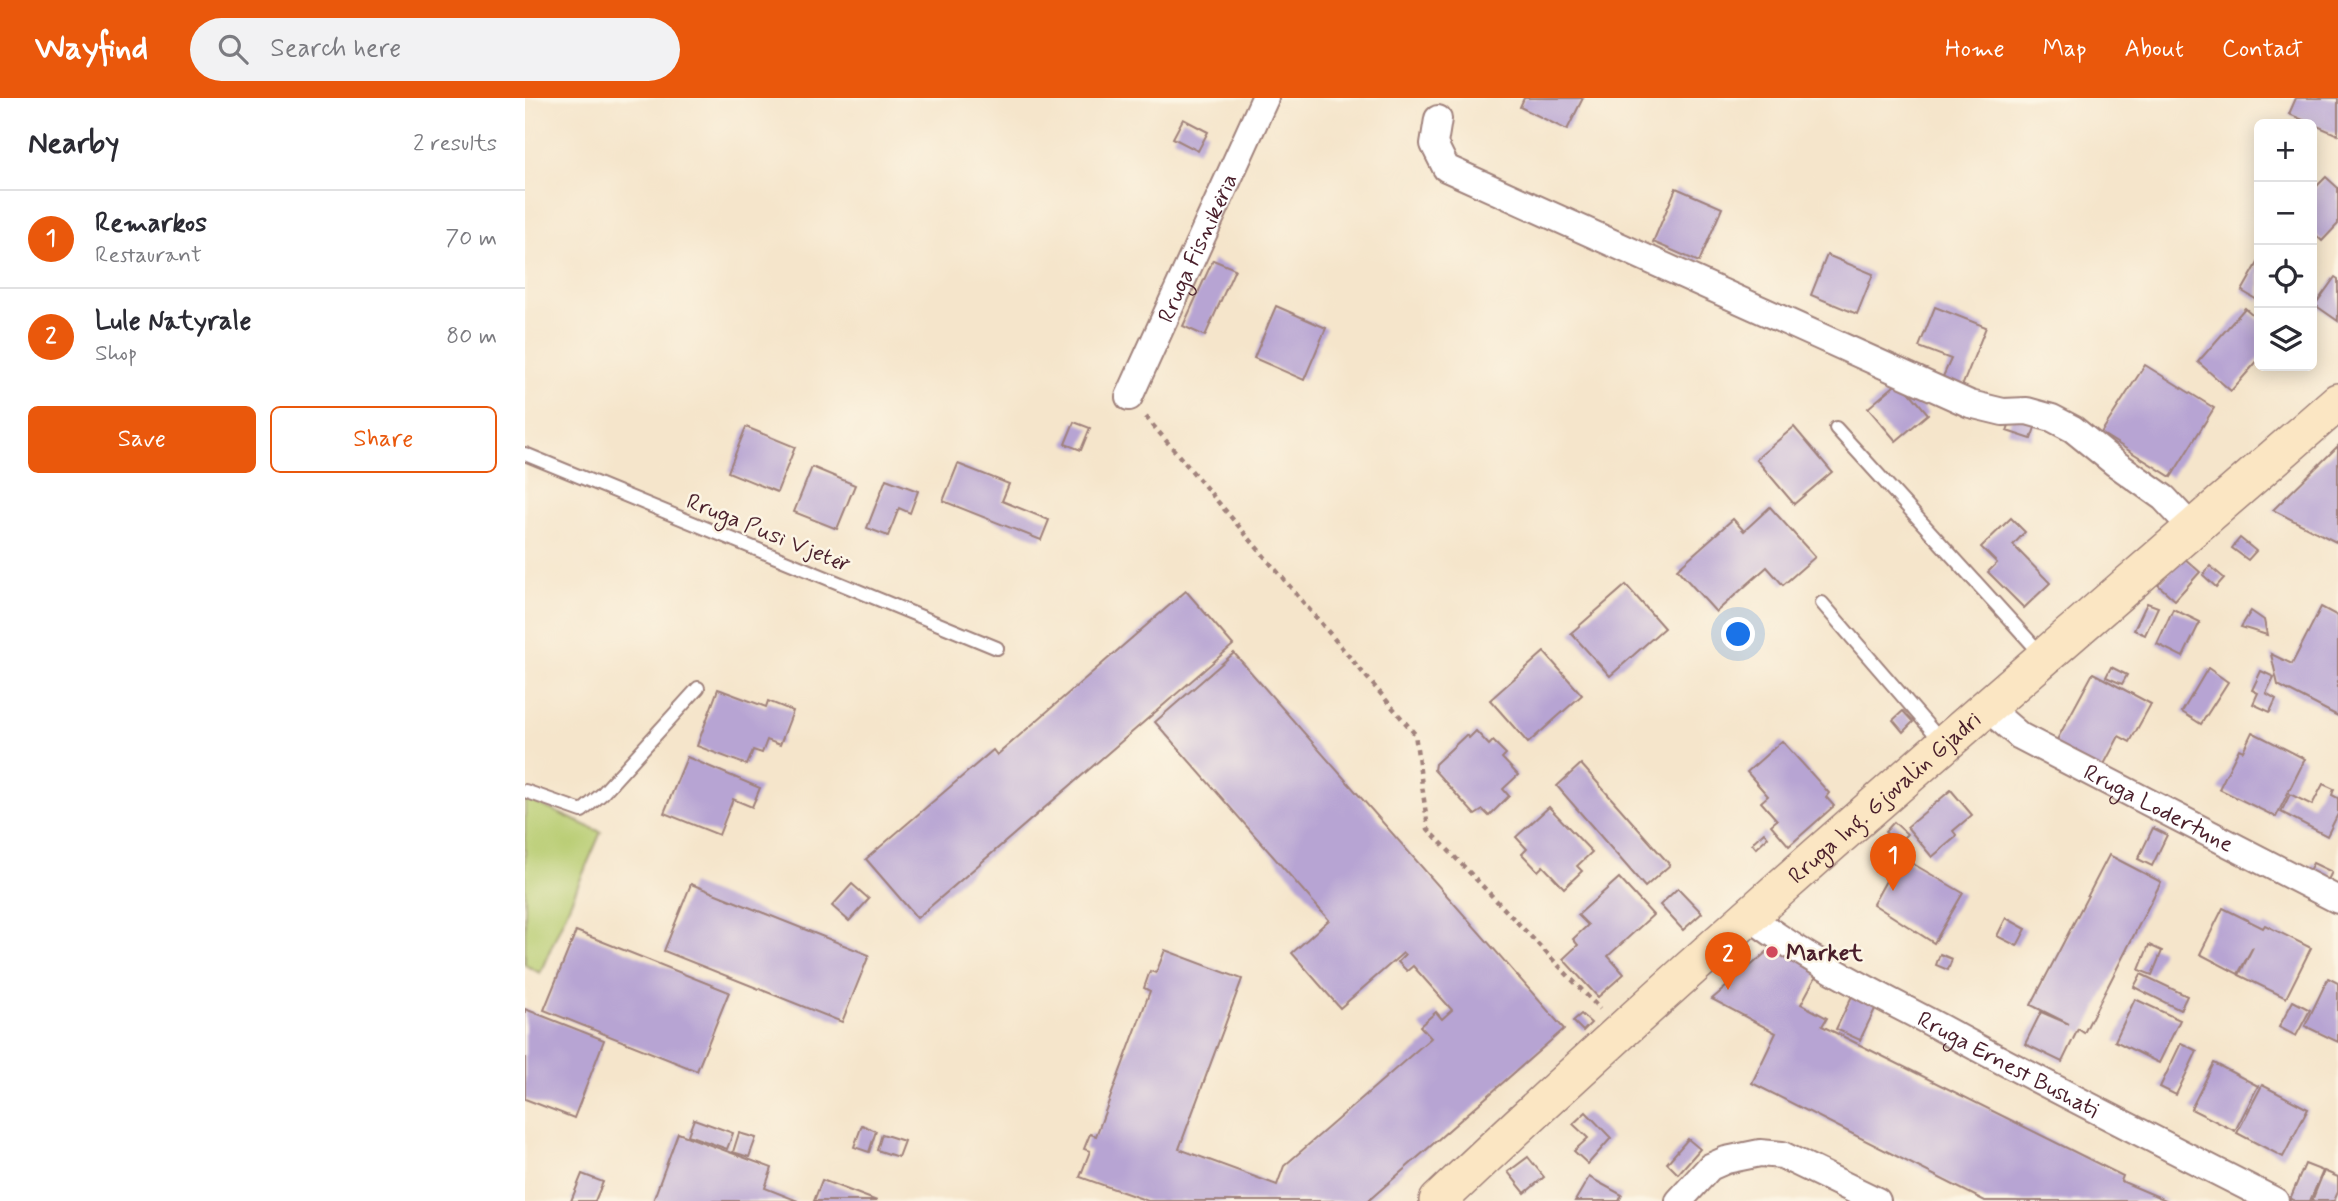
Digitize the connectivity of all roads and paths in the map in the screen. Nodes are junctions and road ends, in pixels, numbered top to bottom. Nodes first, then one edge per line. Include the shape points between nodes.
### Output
1 (1265, 98) edge
2 (1438, 120) dead end
3 (1129, 397) joint
4 (2338, 402) edge
5 (1836, 428) dead end
6 (525, 454) edge
7 (2193, 529) junction
8 (1822, 603) dead end
9 (997, 648) dead end
10 (2045, 658) junction
11 (698, 688) dead end
12 (1986, 707) junction
13 (1944, 743) junction
14 (525, 791) edge
15 (2338, 900) edge
16 (1749, 916) junction
17 (1622, 1032) junction
18 (1441, 1200) edge
19 (1679, 1201) edge
20 (1877, 1201) edge
21 (2275, 1201) edge

1 - 3 street, Rruga Fisnikëria
2 - 7 street via 1434,144 1446,168 1970,404 2052,418 2164,498
3 - 17 path via 1415,734 1429,829
4 - 7 main road, Rruga Ing. Gjovalin Gjadri
5 - 10 lane
6 - 9 lane, Rruga Pusi Vjetër
7 - 10 main road, Rruga Ing. Gjovalin Gjadri
8 - 13 lane
10 - 12 main road, Rruga Ing. Gjovalin Gjadri
11 - 14 lane via 582,811
12 - 13 main road, Rruga Ing. Gjovalin Gjadri
12 - 15 street, Rruga Lodertune via 2021,736
13 - 16 main road, Rruga Ing. Gjovalin Gjadri
16 - 17 main road, Rruga Ing. Gjovalin Gjadri
16 - 21 street, Rruga Ernest Bushati via 1789,946 1877,994
17 - 18 main road, Rruga Ing. Gjovalin Gjadri
19 - 20 street via 1710,1167 1761,1153 1783,1155

